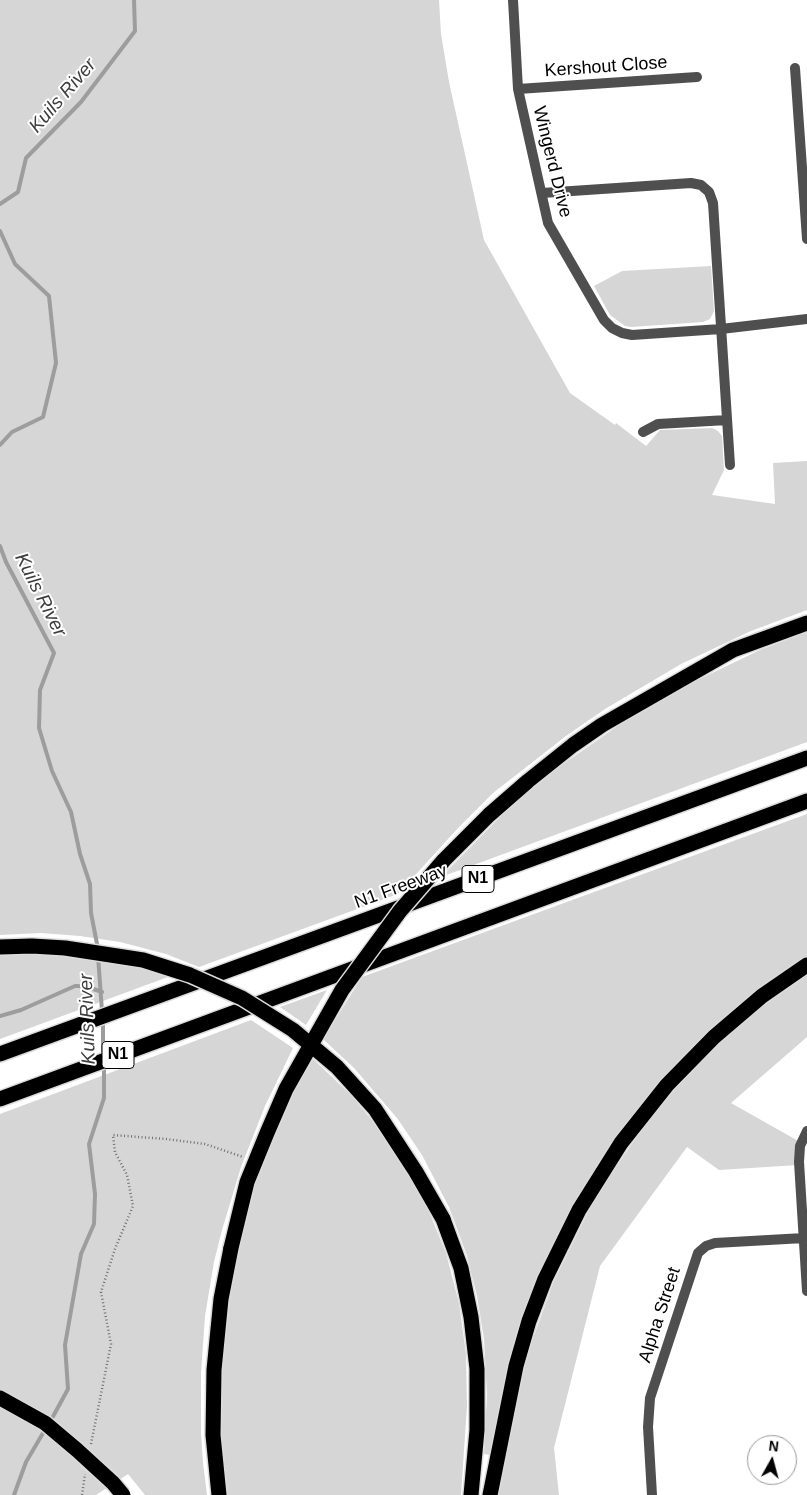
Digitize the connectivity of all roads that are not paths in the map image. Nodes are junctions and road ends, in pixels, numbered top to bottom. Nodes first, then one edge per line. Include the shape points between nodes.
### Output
1 (513, 0) edge
2 (795, 68) dead end
3 (697, 77) dead end
4 (807, 87) edge
5 (518, 89) junction
6 (798, 99) junction
7 (803, 123) edge
8 (542, 193) junction
9 (806, 218) edge
10 (807, 239) edge
11 (807, 319) edge
12 (721, 329) junction
13 (727, 420) junction
14 (644, 432) dead end
15 (730, 465) dead end
16 (807, 623) edge
17 (807, 758) edge
18 (807, 801) edge
19 (0, 947) edge
20 (807, 965) edge
21 (0, 1054) edge
22 (0, 1099) edge
23 (807, 1131) edge
24 (804, 1238) junction
25 (807, 1291) edge
26 (0, 1398) edge
27 (123, 1495) edge
28 (219, 1495) edge
29 (471, 1495) edge
30 (490, 1495) edge
31 (652, 1495) edge

1 - 5 street, Wingerd Drive
2 - 6 street
3 - 5 street, Kershout Close
4 - 6 street via 800,91
5 - 8 street, Wingerd Drive
6 - 7 street
7 - 9 street
8 - 12 street, Wingerd Drive via 548,223 604,320 612,328 632,335
8 - 12 street via 691,183 705,188 713,203
9 - 10 street
11 - 12 street, Wingerd Drive
12 - 13 street
13 - 14 street via 658,424
13 - 15 street
16 - 28 highway, bridge via 733,650 573,745 489,814 444,860 400,911 342,990 286,1089 247,1182 230,1248 214,1370 213,1435
17 - 21 highway, N1 Freeway / N1
18 - 22 highway, N1
19 - 29 highway, bridge via 65,948 143,960 190,975 242,998 293,1030 337,1067 375,1109 443,1220 461,1268 477,1369 477,1430
20 - 30 highway via 762,996 714,1037 667,1085 621,1143 578,1210 529,1321 516,1366
23 - 24 street via 799,1154
24 - 25 street
24 - 31 street, Alpha Street via 716,1243 698,1253 650,1398 648,1427
26 - 27 highway, bridge via 45,1424 78,1450

